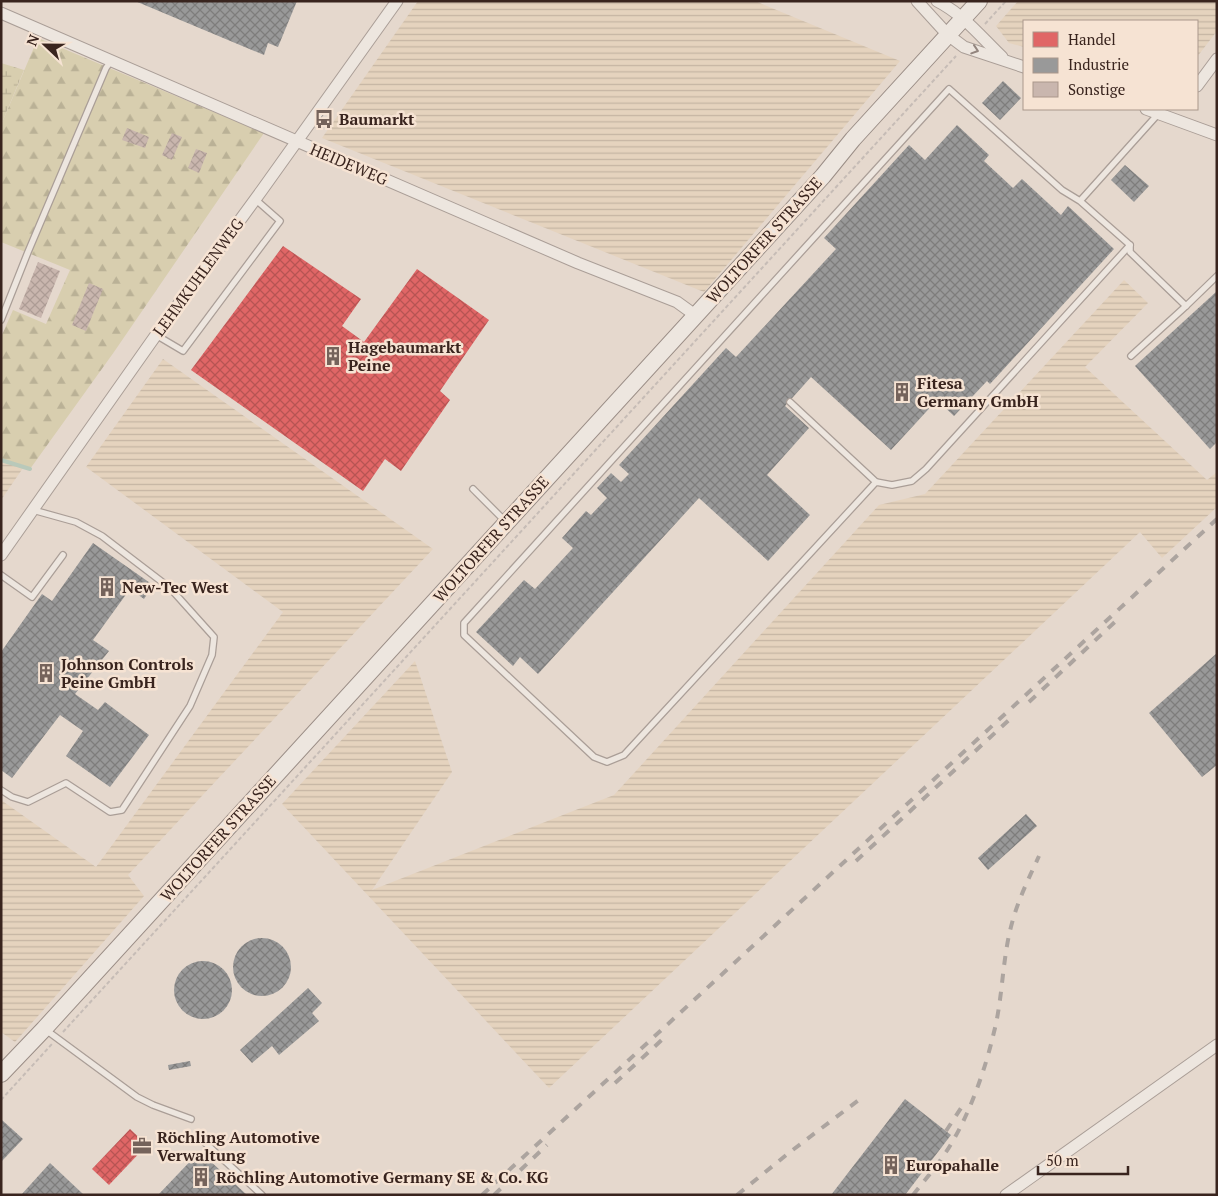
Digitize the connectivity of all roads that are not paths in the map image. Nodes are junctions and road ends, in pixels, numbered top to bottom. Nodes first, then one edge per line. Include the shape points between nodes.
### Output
1 (397, 1) edge
2 (917, 1) edge
3 (937, 1) edge
4 (979, 1) edge
5 (1, 13) edge
6 (962, 18) junction
7 (948, 35) junction
8 (1217, 59) edge
9 (111, 60) junction
10 (1005, 60) junction
11 (1023, 67) edge
12 (1198, 85) edge
13 (1149, 110) edge
14 (1159, 113) junction
15 (1176, 114) edge
16 (1217, 135) edge
17 (296, 142) junction
18 (255, 199) junction
19 (1080, 201) junction
20 (1130, 245) junction
21 (1217, 276) edge
22 (1186, 306) junction
23 (695, 315) junction
24 (1, 320) edge
25 (156, 335) junction
26 (1131, 356) dead end
27 (790, 402) dead end
28 (876, 482) junction
29 (473, 489) dead end
30 (33, 510) junction
31 (506, 523) junction
32 (1, 555) edge
33 (63, 555) dead end
34 (1, 575) edge
35 (1, 790) edge
36 (50, 1034) junction
37 (1217, 1045) edge
38 (1, 1074) edge
39 (191, 1119) dead end
40 (203, 1141) dead end
41 (262, 1195) edge
42 (1006, 1195) edge

1 - 17 street, LEHMKUHLENWEG
2 - 7 street
3 - 6 street
4 - 6 main road, WOLTORFER STRASSE
5 - 9 street, HEIDEWEG
6 - 7 main road, WOLTORFER STRASSE
6 - 10 street
7 -> 10 street via 964,47
7 - 23 main road, WOLTORFER STRASSE
8 - 12 street
9 - 17 street, HEIDEWEG
9 - 24 lane
10 - 11 street
13 - 14 street
14 - 15 street
14 - 19 lane
15 - 16 street
17 - 18 street, LEHMKUHLENWEG
17 - 23 street, HEIDEWEG via 677,302
18 - 25 street, LEHMKUHLENWEG
18 - 25 lane via 280,222 183,351
19 - 20 lane
19 - 28 lane via 1062,190 949,89 464,624 464,635 594,757 607,762 624,755
20 - 22 lane via 1130,252
20 - 28 lane via 926,469 912,481
21 - 22 lane
22 - 26 lane
23 - 31 main road, WOLTORFER STRASSE
25 - 30 street, LEHMKUHLENWEG
27 - 28 lane
29 - 31 lane
30 - 32 street, LEHMKUHLENWEG
30 - 35 lane via 76,522 102,536 170,588 214,637 212,656 190,706 122,810 110,812 66,784 28,802
31 - 36 main road, WOLTORFER STRASSE
33 - 34 lane via 32,597
36 - 38 main road, WOLTORFER STRASSE
36 - 39 lane via 137,1097
37 - 42 street
40 - 41 lane

